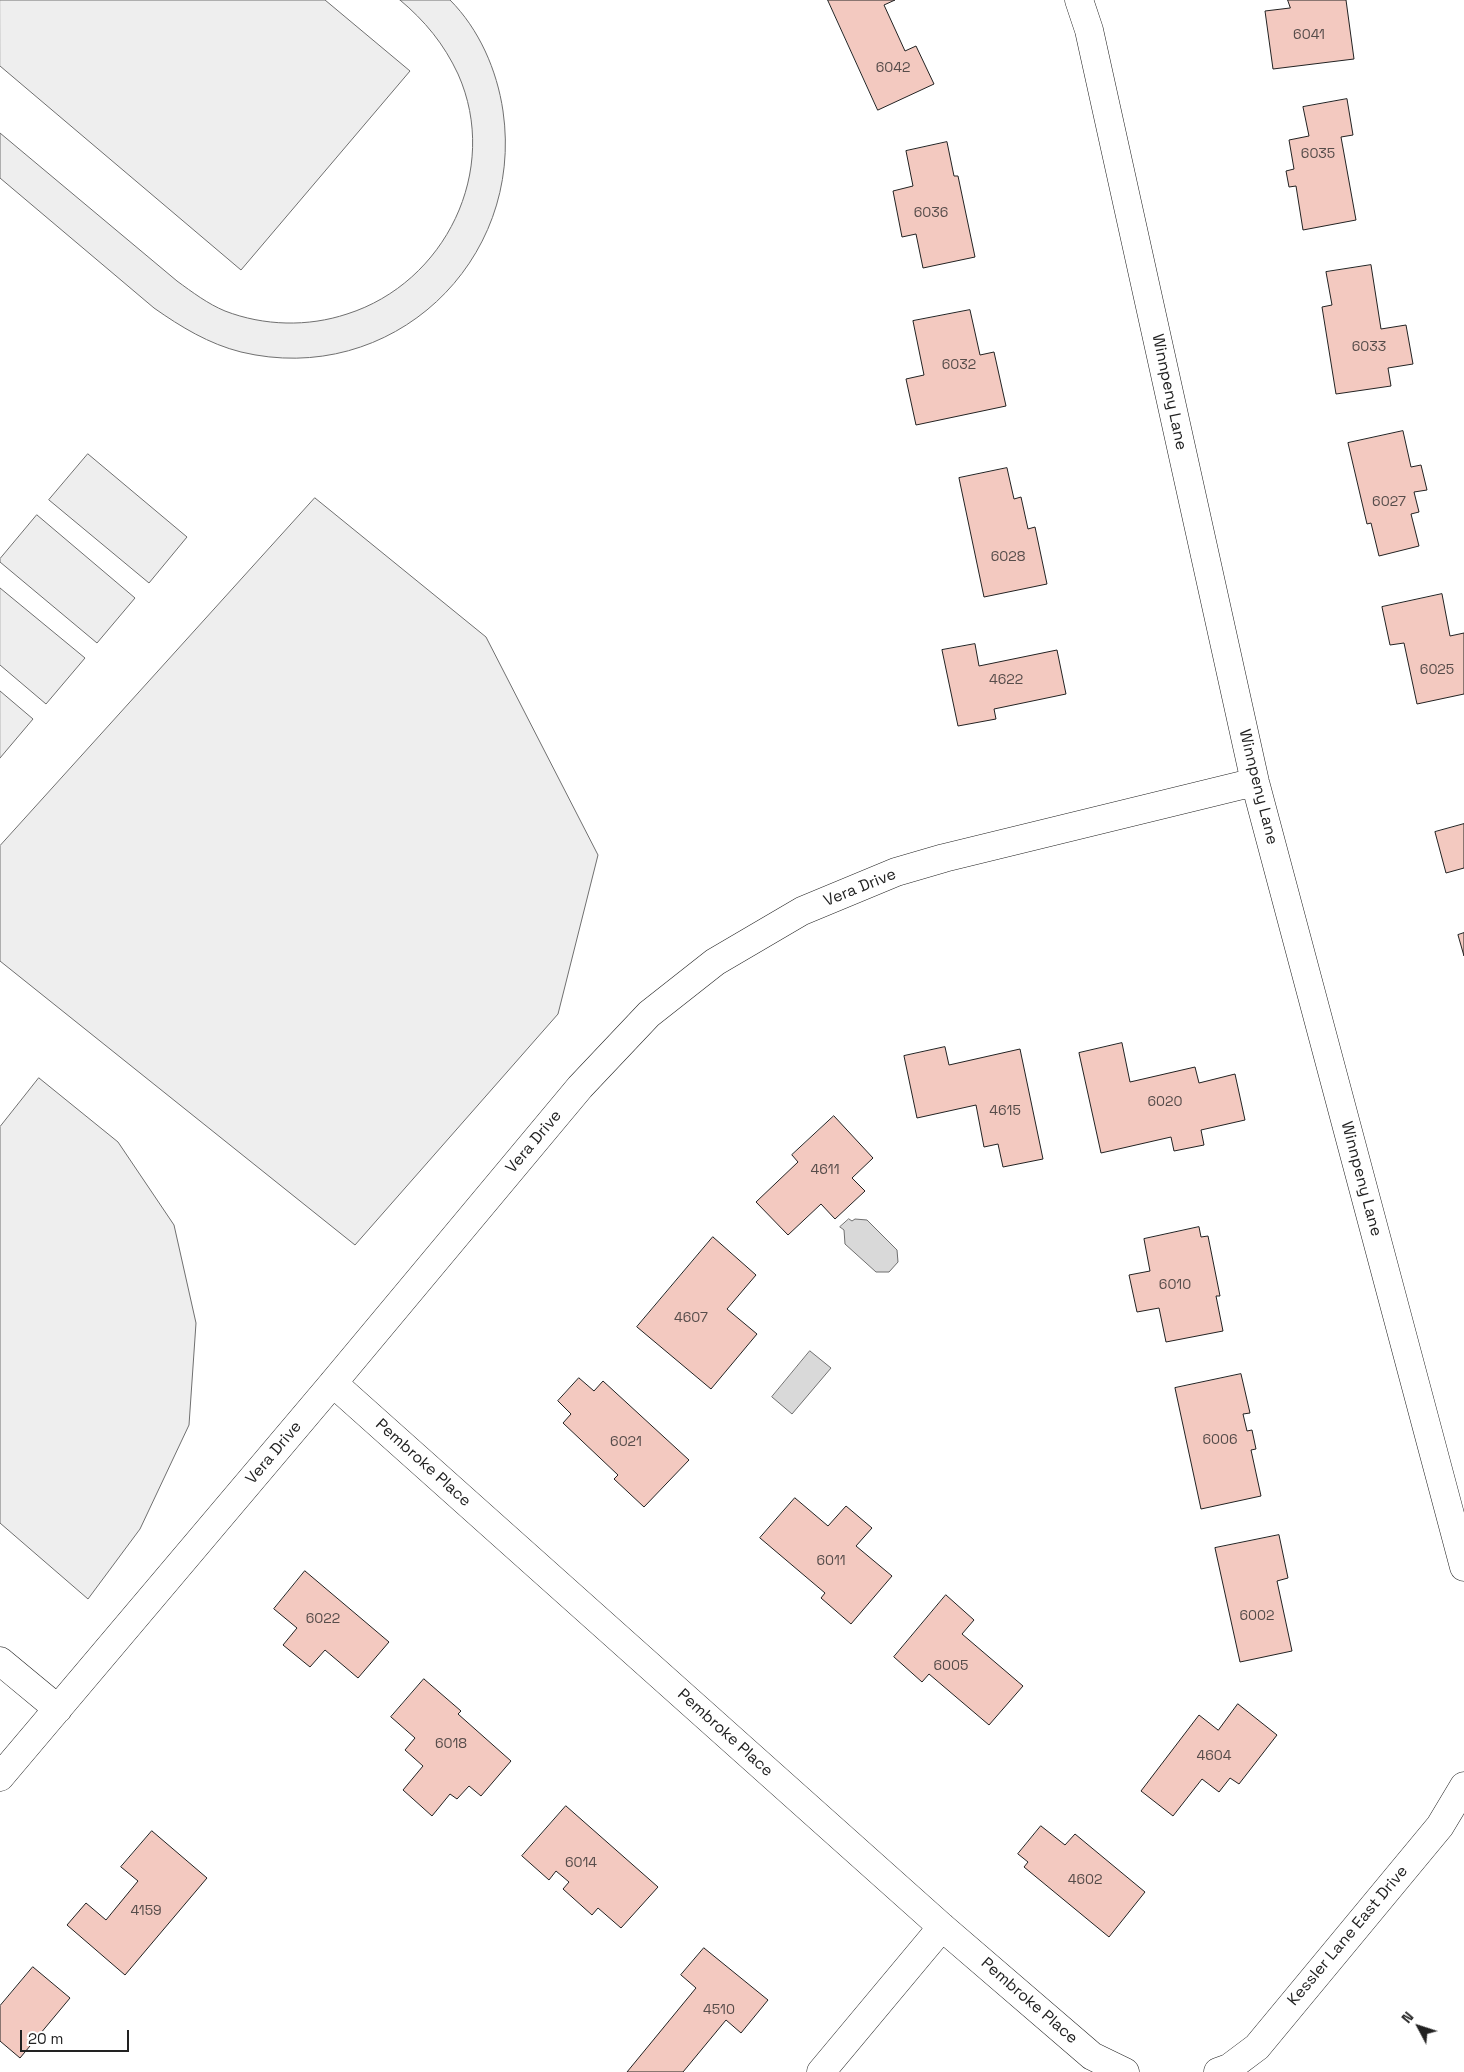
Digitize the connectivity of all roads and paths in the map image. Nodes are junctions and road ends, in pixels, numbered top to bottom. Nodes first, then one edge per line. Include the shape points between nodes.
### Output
1 (1080, 0) edge
2 (1255, 782) junction
3 (333, 1383) junction
4 (1464, 1567) edge
5 (0, 1661) edge
6 (58, 1708) junction
7 (0, 1778) edge
8 (1464, 1786) edge
9 (942, 1927) junction
10 (821, 2072) edge
11 (1125, 2072) edge
12 (1218, 2072) edge

1 - 2 street, Winnpeny Lane
2 - 3 street, Vera Drive via 896,872 802,911 715,962 649,1014 580,1087
2 - 4 street, Winnpeny Lane
3 - 6 street, Vera Drive
3 - 9 street, Pembroke Place
5 - 6 street
6 - 7 street, Vera Drive
8 - 12 street, Kessler Lane East Drive via 1440,1826 1257,2047
9 - 10 street
9 - 11 street, Pembroke Place via 1092,2056

